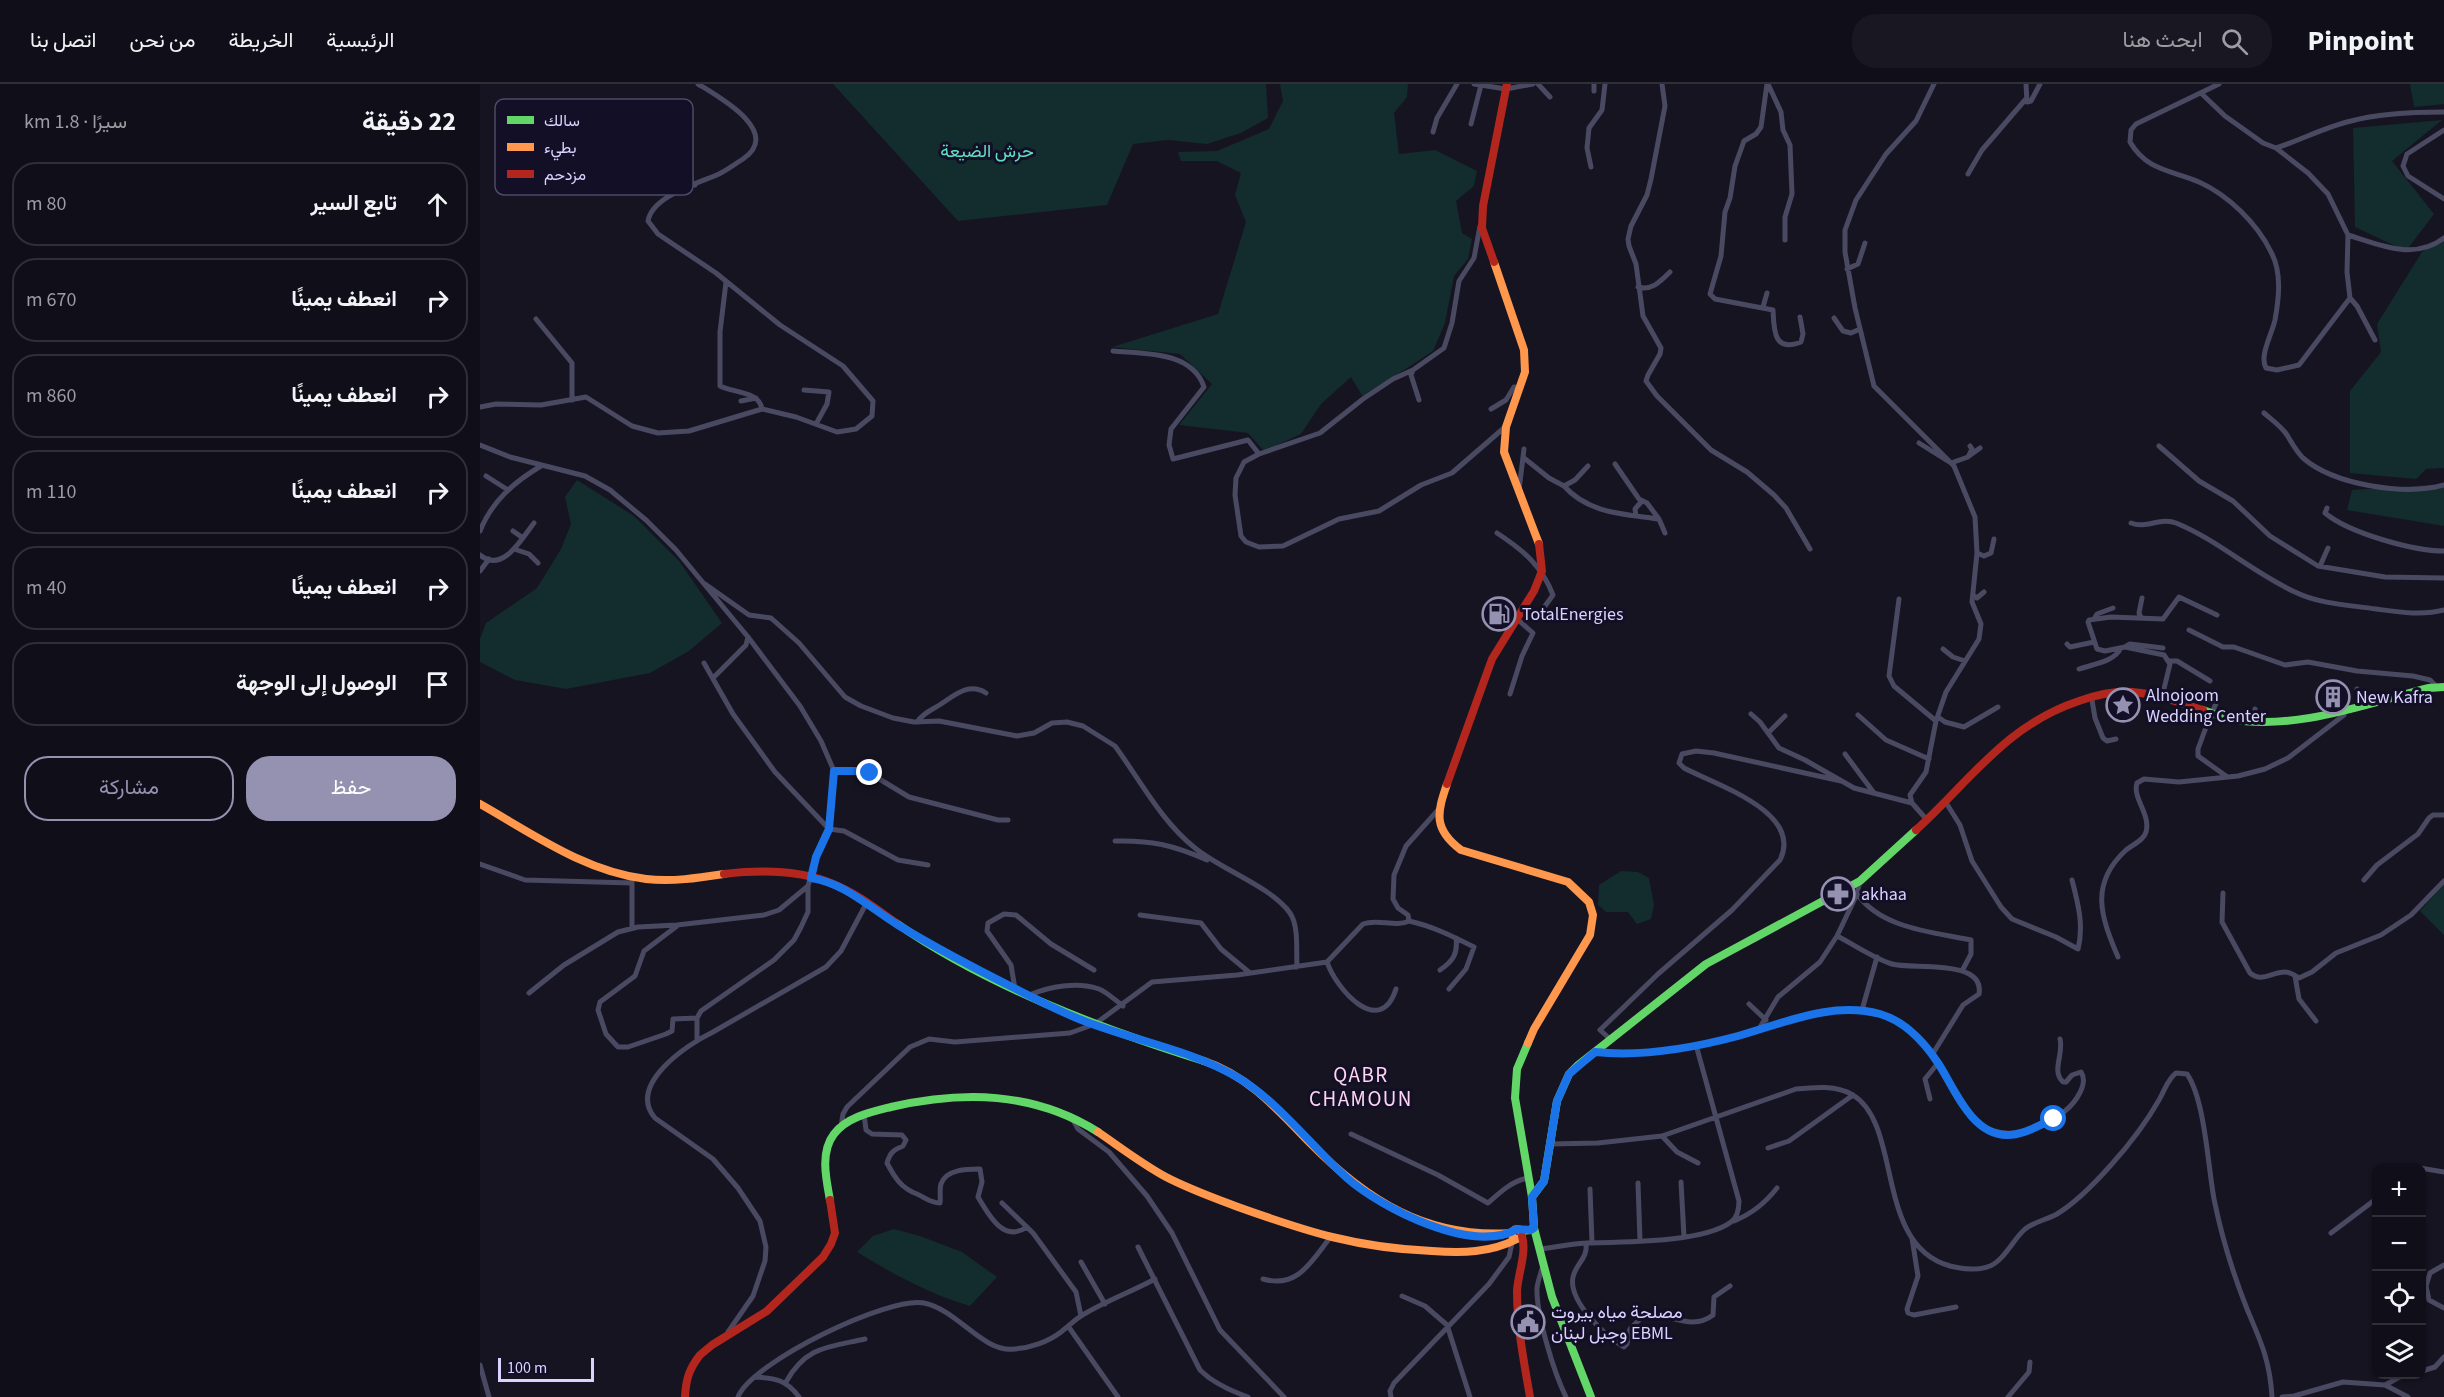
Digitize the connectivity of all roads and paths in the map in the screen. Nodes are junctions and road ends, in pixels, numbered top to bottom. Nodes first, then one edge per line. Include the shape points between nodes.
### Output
1 (698, 84) edge
2 (1457, 84) edge
3 (1533, 84) edge
4 (1538, 84) edge
5 (1594, 84) edge
6 (1605, 84) edge
7 (1662, 84) edge
8 (1767, 84) edge
9 (1934, 84) edge
10 (2026, 84) edge
11 (2040, 84) edge
12 (2219, 84) edge
13 (1482, 85) edge
14 (1506, 87) edge
15 (1594, 91) dead end
16 (2202, 94) junction
17 (1551, 97) dead end
18 (2025, 100) junction
19 (2444, 112) edge
20 (1471, 124) dead end
21 (2444, 130) edge
22 (1433, 132) dead end
23 (2276, 148) junction
24 (1592, 167) dead end
25 (1968, 174) dead end
26 (693, 184) edge
27 (672, 195) edge
28 (2444, 199) edge
29 (1482, 222) junction
30 (2348, 235) junction
31 (2444, 238) edge
32 (1785, 240) dead end
33 (1865, 243) dead end
34 (1847, 269) junction
35 (1670, 272) dead end
36 (726, 282) junction
37 (1638, 287) junction
38 (1767, 293) dead end
39 (2350, 298) junction
40 (1763, 307) junction
41 (1800, 317) dead end
42 (1834, 318) dead end
43 (536, 319) dead end
44 (1860, 329) junction
45 (2375, 340) dead end
46 (1113, 351) dead end
47 (1413, 370) junction
48 (1521, 388) junction
49 (804, 390) dead end
50 (756, 398) junction
51 (572, 400) junction
52 (1419, 400) dead end
53 (741, 401) dead end
54 (480, 407) edge
55 (1491, 409) dead end
56 (762, 410) junction
57 (2264, 413) dead end
58 (816, 424) junction
59 (1506, 427) junction
60 (1919, 443) dead end
61 (480, 445) edge
62 (1970, 446) dead end
63 (2158, 447) dead end
64 (1980, 448) dead end
65 (1524, 449) dead end
66 (1259, 454) junction
67 (1968, 457) junction
68 (1524, 458) junction
69 (1951, 463) junction
70 (1615, 464) dead end
71 (542, 466) junction
72 (1588, 466) dead end
73 (486, 476) dead end
74 (2444, 485) edge
75 (1564, 486) junction
76 (508, 490) junction
77 (1518, 492) junction
78 (1642, 501) junction
79 (2327, 508) dead end
80 (1636, 516) junction
81 (1659, 519) junction
82 (534, 523) dead end
83 (2131, 523) dead end
84 (480, 531) edge
85 (513, 531) dead end
86 (1497, 533) dead end
87 (1665, 533) dead end
88 (523, 538) junction
89 (1994, 539) dead end
90 (2328, 548) dead end
91 (514, 549) junction
92 (1810, 549) dead end
93 (2444, 551) edge
94 (1977, 554) junction
95 (483, 558) edge
96 (538, 562) dead end
97 (2320, 566) junction
98 (480, 571) edge
99 (1542, 571) junction
100 (2444, 578) edge
101 (702, 583) junction
102 (1984, 592) dead end
103 (1973, 595) junction
104 (2142, 598) dead end
105 (1899, 599) dead end
106 (1545, 606) dead end
107 (2113, 608) dead end
108 (2444, 610) edge
109 (2217, 615) dead end
110 (1516, 618) junction
111 (2141, 618) junction
112 (2094, 619) junction
113 (2189, 630) dead end
114 (1533, 633) junction
115 (748, 637) junction
116 (1541, 637) dead end
117 (2094, 642) junction
118 (2067, 644) dead end
119 (2123, 647) junction
120 (2163, 648) dead end
121 (1943, 649) dead end
122 (1965, 661) junction
123 (2170, 661) junction
124 (704, 663) dead end
125 (2079, 669) dead end
126 (713, 678) junction
127 (2210, 681) dead end
128 (2356, 689) dead end
129 (2442, 689) edge
130 (986, 693) dead end
131 (1510, 694) dead end
132 (2162, 698) junction
133 (2092, 700) junction
134 (2217, 701) dead end
135 (2361, 705) junction
136 (1998, 707) dead end
137 (2060, 707) junction
138 (2255, 709) dead end
139 (1751, 714) dead end
140 (2344, 714) junction
141 (1858, 715) dead end
142 (1785, 716) dead end
143 (2210, 717) junction
144 (1937, 719) junction
145 (917, 722) junction
146 (2255, 722) junction
147 (1768, 733) junction
148 (2116, 739) dead end
149 (1845, 754) dead end
150 (1929, 759) junction
151 (834, 771) junction
152 (2226, 776) junction
153 (1841, 781) junction
154 (1874, 794) junction
155 (1945, 801) junction
156 (1912, 803) junction
157 (480, 804) edge
158 (1438, 810) junction
159 (2444, 815) edge
160 (1008, 820) dead end
161 (1927, 820) junction
162 (829, 829) junction
163 (1114, 841) dead end
164 (480, 864) edge
165 (928, 865) dead end
166 (1222, 866) junction
167 (632, 880) junction
168 (2072, 880) dead end
169 (2364, 880) dead end
170 (1860, 881) junction
171 (2444, 881) edge
172 (809, 882) junction
173 (2223, 893) dead end
174 (1857, 894) junction
175 (866, 904) junction
176 (1140, 915) dead end
177 (1408, 921) junction
178 (677, 925) junction
179 (632, 928) junction
180 (1837, 936) junction
181 (1456, 938) junction
182 (1877, 957) junction
183 (2118, 957) dead end
184 (1327, 962) junction
185 (1297, 967) junction
186 (1094, 970) dead end
187 (1440, 970) dead end
188 (1962, 971) junction
189 (1250, 973) junction
190 (2295, 976) junction
191 (1016, 989) junction
192 (1396, 989) dead end
193 (1449, 989) dead end
194 (529, 993) dead end
195 (1029, 995) junction
196 (1749, 1004) dead end
197 (1123, 1006) junction
198 (1862, 1010) junction
199 (697, 1018) junction
200 (1766, 1020) junction
201 (2316, 1021) dead end
202 (1095, 1024) junction
203 (1759, 1029) junction
204 (697, 1039) junction
205 (1610, 1039) junction
206 (2060, 1039) dead end
207 (1695, 1045) junction
208 (1595, 1052) junction
209 (1932, 1055) junction
210 (1938, 1064) junction
211 (1853, 1095) junction
212 (1930, 1099) dead end
213 (864, 1114) junction
214 (1716, 1117) junction
215 (1072, 1118) junction
216 (841, 1127) junction
217 (1351, 1134) dead end
218 (1662, 1136) junction
219 (1550, 1144) junction
220 (1768, 1148) dead end
221 (1698, 1163) dead end
222 (2426, 1168) edge
223 (2444, 1172) edge
224 (1528, 1178) junction
225 (1681, 1182) dead end
226 (1638, 1183) dead end
227 (1777, 1188) dead end
228 (1590, 1189) dead end
229 (1532, 1197) junction
230 (2372, 1202) edge
231 (1002, 1203) dead end
232 (1733, 1221) junction
233 (1028, 1227) junction
234 (1534, 1228) junction
235 (2331, 1233) dead end
236 (1517, 1236) junction
237 (1684, 1237) junction
238 (1912, 1237) junction
239 (1329, 1239) junction
240 (1640, 1241) junction
241 (1589, 1243) junction
242 (1138, 1247) dead end
243 (1540, 1249) junction
244 (1081, 1262) dead end
245 (1544, 1264) junction
246 (2444, 1265) edge
247 (1155, 1279) junction
248 (1263, 1279) dead end
249 (1730, 1286) dead end
250 (1402, 1296) dead end
251 (1105, 1304) junction
252 (1956, 1306) dead end
253 (2444, 1308) edge
254 (1081, 1316) junction
255 (1447, 1325) junction
256 (1068, 1326) junction
257 (724, 1338) junction
258 (865, 1339) dead end
259 (2444, 1357) edge
260 (2030, 1362) dead end
261 (480, 1365) edge
262 (2426, 1370) edge
263 (753, 1377) junction
264 (2396, 1379) edge
265 (786, 1382) junction
266 (2385, 1385) junction
267 (489, 1397) edge
268 (685, 1397) edge
269 (738, 1397) edge
270 (799, 1397) edge
271 (1118, 1397) edge
272 (1248, 1397) edge
273 (1284, 1397) edge
274 (1391, 1397) edge
275 (1470, 1397) edge
276 (1530, 1397) edge
277 (1566, 1397) edge
278 (1591, 1397) edge
279 (2008, 1397) edge
280 (2272, 1397) edge
281 (2282, 1397) edge
282 (2408, 1397) edge

1 - 26 street via 740,113 756,137 747,156
2 - 22 street
3 - 14 street
4 - 17 street
5 - 15 street
6 - 24 street via 1602,110 1589,128 1587,148
7 - 37 street via 1665,106 1647,195 1628,239
8 - 32 street via 1781,112 1790,145 1792,194 1785,217
8 - 40 street via 1761,127 1744,141 1735,166 1721,256 1710,294 1715,299
9 - 34 street via 1916,122 1886,154 1852,208 1844,238
10 - 18 street
11 - 18 street via 2031,101
12 - 16 street
13 - 14 street
13 - 20 street
14 - 29 main road
16 - 23 street via 2225,116
16 - 39 street via 2136,124 2130,142 2139,156 2156,167 2202,183 2232,203 2271,252 2278,287 2264,360 2266,368 2299,365
18 - 25 street via 1982,150
19 - 23 street via 2351,121
21 - 28 street via 2407,154 2403,166 2408,176
23 - 30 street via 2322,186
27 - 36 street via 653,208 648,221 658,234
29 - 47 street via 1474,258 1459,282 1444,348
29 - 48 main road via 1524,350
30 - 31 street via 2406,251
30 - 39 street
33 - 34 street via 1858,264
34 - 44 street
35 - 37 street via 1653,286
36 - 50 street via 720,332 720,386
36 - 58 street via 780,325 843,366 873,401 872,416 856,429 837,432
37 - 92 street via 1643,316 1660,348 1647,375 1647,384 1711,450 1747,472 1774,495
38 - 40 street
39 - 45 street
40 - 41 street via 1773,310 1773,331 1785,344 1801,342
42 - 44 street via 1843,331
43 - 51 street via 572,363
44 - 69 street via 1874,386
46 - 66 street via 1171,356 1201,379 1204,387 1171,429 1169,445 1173,459 1248,440
47 - 52 street
47 - 66 street via 1363,399 1320,433
48 - 55 street via 1514,387 1506,400
48 - 59 main road
49 - 58 street via 829,392
50 - 53 street
50 - 56 street
51 - 54 street
51 - 56 street via 592,399 632,426 658,433 689,431
56 - 58 street
57 - 74 street via 2303,458 2332,475 2372,486 2416,489
59 - 66 street via 1452,473 1422,485 1379,511 1339,519 1283,546 1259,548 1240,536 1236,478 1244,462
59 - 77 main road via 1504,452
60 - 69 street
61 - 71 street
62 - 67 street
63 - 97 street via 2199,481 2233,501 2270,536
64 - 67 street
65 - 68 street
67 - 69 street
68 - 75 street
68 - 77 street
69 - 94 street via 1975,517
70 - 78 street
71 - 76 street
71 - 101 street via 603,484 668,543
72 - 75 street
73 - 76 street
75 - 80 street via 1593,506 1618,515
76 - 84 street
77 - 99 main road via 1540,546
78 - 80 street via 1635,509
78 - 81 street
79 - 93 street via 2325,513 2331,519 2355,531
80 - 81 street
81 - 87 street
82 - 88 street
83 - 108 street via 2138,526 2173,521 2296,593 2319,601 2404,613
85 - 88 street
86 - 99 street via 1525,552
88 - 91 street
89 - 94 street via 1991,553
90 - 97 street
91 - 95 street via 499,560
91 - 96 street
94 - 103 street
95 - 98 street
97 - 100 street via 2385,577
99 - 106 street via 1553,595
99 - 110 main road
101 - 115 street
101 - 145 street via 749,615 771,618 799,642 844,697 893,718
102 - 103 street via 1977,598
103 - 122 street via 1981,631
104 - 111 street
105 - 144 street via 1889,676 1894,686
107 - 112 street
109 - 111 street via 2179,597 2163,619
110 - 114 street
110 - 158 main road via 1491,659
111 - 112 street
112 - 117 street via 2088,622
113 - 129 street via 2223,647 2234,647 2285,665 2308,662 2407,675 2430,680
114 - 116 street
114 - 131 street
115 - 126 street via 746,645
115 - 151 street via 800,706
117 - 118 street via 2070,647
117 - 119 street via 2100,650
119 - 120 street via 2130,644
119 - 123 street via 2159,654
119 - 125 street via 2111,659
121 - 122 street
122 - 144 street via 1950,684
123 - 127 street via 2177,661
123 - 132 street
124 - 126 street
126 - 162 street via 733,714 776,772
128 - 135 street
129 - 135 main road
129 - 140 main road
130 - 145 street via 977,689 959,691
132 - 137 main road via 2112,692
132 - 143 main road
133 - 137 main road
133 - 143 main road via 2142,698
133 - 148 street via 2103,738
134 - 143 street
135 - 146 main road via 2292,721
136 - 144 street via 1964,727
137 - 155 main road via 2003,743
138 - 146 street
139 - 147 street
140 - 143 main road via 2280,727 2242,726
140 - 152 street via 2278,764
141 - 150 street via 1886,740
142 - 147 street
143 - 146 main road
143 - 152 street via 2198,756
144 - 150 street
145 - 166 street via 939,721 1024,736 1059,722 1083,726 1115,746 1170,823 1195,848
147 - 153 street via 1779,748
149 - 154 street
150 - 156 street via 1922,780 1912,792
151 - 160 street via 866,771 909,797
151 - 162 street
152 - 183 street via 2179,782 2144,779 2135,785 2146,833 2120,856 2101,893 2104,919
153 - 154 street
153 - 205 street via 1714,753 1682,754 1679,763 1684,768 1768,812 1781,835 1784,852 1732,910 1600,1030
154 - 156 street
155 - 161 main road
155 - 168 street via 1962,831 1972,861 2001,908 2012,919 2078,949 2082,937
156 - 161 street
157 - 167 main road via 569,856
158 - 177 street via 1406,846 1394,875 1393,899 1408,915
158 - 224 main road via 1443,835 1451,844 1568,882 1583,894 1593,915 1590,935 1534,1029 1517,1069 1515,1098
159 - 169 street via 2428,818 2418,834
161 - 170 main road
162 - 165 street via 844,831 898,860
162 - 172 street
163 - 166 street via 1166,844
164 - 167 street via 531,881
166 - 185 street via 1289,911 1294,921
167 - 172 main road via 740,873
167 - 179 street
170 - 174 street
170 - 205 main road via 1706,964
171 - 190 street via 2411,915 2381,934 2336,953 2305,976
172 - 175 main road via 828,882
172 - 178 street via 786,906 771,913
172 - 199 street via 808,912 794,940 774,960
173 - 190 street via 2222,922 2250,973 2256,978 2284,972
174 - 180 street
174 - 188 street via 1889,920 1971,940 1971,954
175 - 191 main road via 927,943
175 - 204 street via 842,951 826,967
176 - 189 street via 1201,923 1221,949
177 - 181 street
177 - 184 street via 1364,924
178 - 179 street
178 - 199 street via 644,951 635,976 600,1002 598,1010 606,1034 618,1047 672,1031 673,1019
179 - 194 street via 585,952
180 - 182 street
180 - 200 street via 1820,962 1774,1001
181 - 187 street via 1457,953
181 - 193 street via 1473,947 1466,969
182 - 188 street via 1899,965
182 - 198 street
184 - 185 street
184 - 192 street via 1338,985 1367,1009 1384,1008 1394,998
185 - 189 street
186 - 191 street via 1051,944 1016,915 1004,914 988,923 987,931 1011,964
188 - 209 street via 1976,977 1979,993 1964,1005
189 - 197 street via 1161,979 1138,990
190 - 201 street via 2300,999
191 - 195 main road
195 - 197 street via 1070,986 1100,989
195 - 202 main road
196 - 200 street
197 - 202 street
198 - 203 street via 1822,1012
198 - 209 street via 1883,1015 1909,1030
199 - 204 street
200 - 203 street
202 - 216 street via 1070,1033 922,1041 910,1047 847,1107
202 - 236 main road via 1219,1067 1252,1086 1348,1178 1422,1222 1470,1236
203 - 207 street
204 - 257 street via 654,1079 647,1103 655,1118 721,1167 760,1221 764,1233 766,1247 760,1278 753,1296
205 - 208 main road
206 - 210 street via 2062,1053 2057,1076 2066,1082 2081,1072 2084,1082 2064,1112 2028,1131 2008,1135 1984,1126 1960,1104
207 - 208 street via 1644,1053
207 - 214 street
208 - 219 main road via 1569,1074 1563,1086
209 - 210 street
210 - 212 street via 1925,1079
211 - 214 street via 1817,1087 1796,1089
211 - 220 street via 1789,1142
211 - 238 street via 1875,1126 1895,1202
213 - 215 main road via 913,1101 971,1095 999,1096
213 - 216 main road
213 - 233 street via 866,1130 872,1134 902,1135 906,1140 890,1154 887,1163 910,1192 940,1203 944,1179 955,1171 980,1170 978,1197 995,1223 1005,1231 1020,1232
214 - 218 street
214 - 232 street via 1739,1202
215 - 239 main road via 1179,1184
215 - 273 street via 1078,1129 1109,1152 1147,1196 1172,1233 1220,1330
216 - 257 main road via 832,1135 825,1158 835,1222 830,1246 771,1308
217 - 224 street via 1488,1203 1498,1193
218 - 219 street
218 - 221 street via 1677,1152
219 - 229 main road via 1544,1181
222 - 223 street
224 - 229 main road
225 - 237 street
226 - 240 street
227 - 232 street via 1748,1215
228 - 241 street
229 - 234 main road
230 - 235 street
231 - 233 street
232 - 237 street
233 - 254 street via 1076,1292
234 - 236 main road
234 - 243 main road
236 - 239 main road via 1475,1251 1456,1252 1377,1247
236 - 255 street via 1509,1257 1489,1284
236 - 276 main road via 1524,1243 1517,1302
237 - 240 street
238 - 252 street via 1918,1276 1908,1313
238 - 280 street via 1941,1263 1967,1269 1990,1266 2026,1228 2058,1213 2090,1187 2137,1134 2170,1079 2176,1073 2187,1074 2199,1107 2220,1223 2266,1353
239 - 248 street via 1295,1277 1284,1282
240 - 241 street
241 - 243 street
241 - 249 street via 1587,1256 1572,1280 1575,1293 1588,1315 1624,1347 1630,1329 1644,1315 1662,1314 1682,1322 1710,1317 1714,1296
242 - 247 street
243 - 245 main road
244 - 251 street
245 - 277 street via 1538,1303 1549,1351
245 - 278 main road via 1571,1350
246 - 253 street via 2430,1273 2426,1291 2429,1300
247 - 251 street
247 - 272 street via 1200,1370 1216,1383
250 - 255 street via 1425,1306
251 - 254 street
254 - 256 street
255 - 274 street via 1394,1383
255 - 275 street
256 - 263 street via 1035,1345 999,1349 945,1311 921,1302 911,1303 826,1332 789,1350
256 - 271 street
257 - 268 main road via 690,1365
258 - 265 street via 823,1347 794,1366
259 - 262 street via 2435,1367
260 - 279 street via 2029,1372
261 - 267 street
263 - 265 street
263 - 269 street
264 - 266 street
265 - 270 street
266 - 281 street via 2343,1382
266 - 282 street

